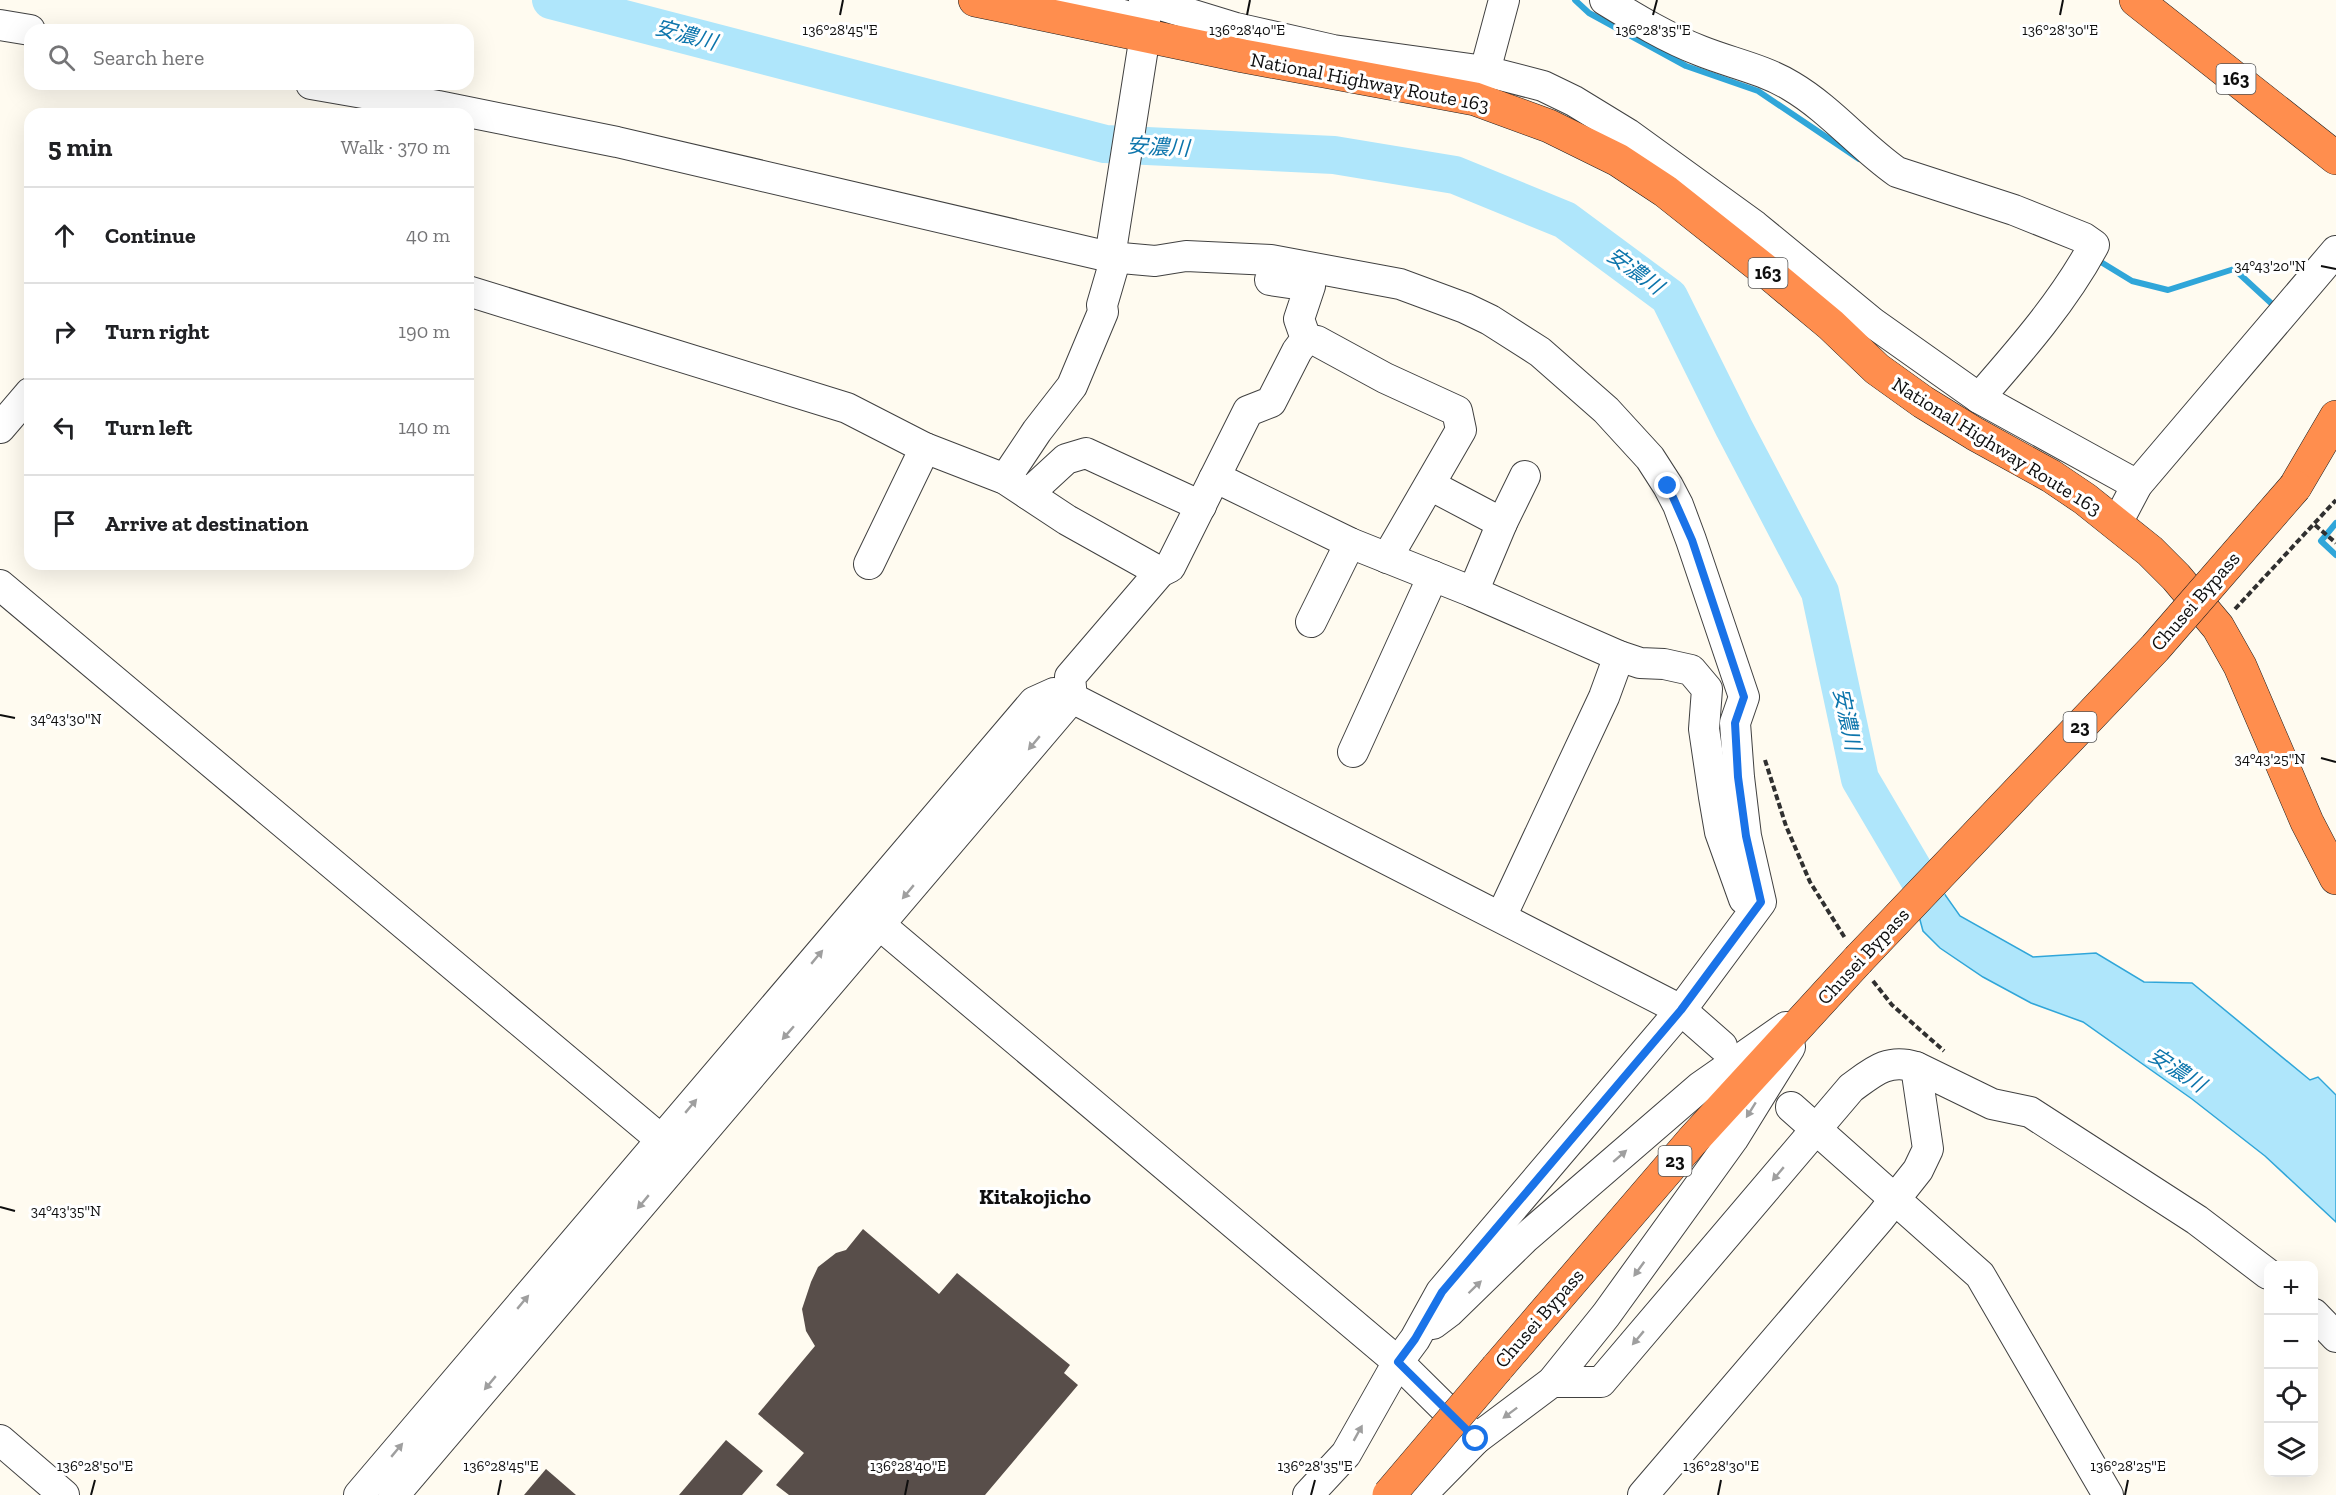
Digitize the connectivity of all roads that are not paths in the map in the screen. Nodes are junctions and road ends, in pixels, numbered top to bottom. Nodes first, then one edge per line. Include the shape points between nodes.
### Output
1 (975, 0) edge
2 (1067, 0) edge
3 (1144, 0) edge
4 (1504, 0) edge
5 (1605, 0) edge
6 (2136, 0) edge
7 (0, 25) edge
8 (24, 29) edge
9 (1152, 45) junction
10 (1485, 71) junction
11 (346, 90) edge
12 (448, 108) edge
13 (474, 113) edge
14 (2336, 158) edge
15 (2336, 251) edge
16 (1112, 254) junction
17 (1155, 261) junction
18 (474, 293) edge
19 (1306, 339) junction
20 (1979, 398) junction
21 (24, 400) edge
22 (2336, 417) edge
23 (0, 428) edge
24 (925, 448) junction
25 (1525, 476) dead end
26 (1214, 479) junction
27 (1430, 485) junction
28 (2136, 485) junction
29 (1016, 487) junction
30 (1201, 506) junction
31 (1502, 523) junction
32 (2117, 524) junction
33 (1350, 543) junction
34 (1388, 558) junction
35 (869, 564) dead end
36 (1160, 572) junction
37 (1433, 576) junction
38 (0, 585) edge
39 (1473, 592) junction
40 (1311, 622) dead end
41 (1619, 656) junction
42 (1072, 698) junction
43 (1353, 752) dead end
44 (2336, 878) edge
45 (1501, 917) junction
46 (1751, 918) junction
47 (880, 924) junction
48 (1816, 1007) junction
49 (1681, 1010) junction
50 (1722, 1046) dead end
51 (1916, 1067) junction
52 (1791, 1107) dead end
53 (1816, 1130) junction
54 (671, 1149) junction
55 (1894, 1199) junction
56 (2264, 1271) edge
57 (2314, 1315) edge
58 (2336, 1336) edge
59 (1406, 1350) junction
60 (1552, 1382) junction
61 (1476, 1439) junction
62 (0, 1440) edge
63 (64, 1495) edge
64 (359, 1495) edge
65 (394, 1495) edge
66 (1308, 1495) edge
67 (1389, 1495) edge
68 (1421, 1495) edge
69 (1643, 1495) edge
70 (2108, 1495) edge

1 - 9 highway, National Highway Route 163 / 163
2 - 9 street via 1174,29
3 - 10 street via 1236,28 1333,50
4 - 10 street
5 - 20 street via 1682,43 1792,86 1897,172 2014,210 2084,238 2089,254 2026,344
6 - 14 highway, 163
7 - 8 street
9 - 16 street
9 - 32 highway, National Highway Route 163 / 163 via 1475,99 1583,141 1665,191 1814,310 1877,369 1975,434 2051,476
10 - 20 street via 1543,86 1574,100 1628,134 1755,226 1873,323
11 - 12 street
13 - 16 street
15 - 28 street
16 - 17 street
16 - 29 street via 1103,312 1072,386 1037,431
17 - 19 street via 1310,286 1299,319
17 - 46 street via 1186,256 1272,260 1400,284 1441,299 1490,320 1540,352 1633,438 1678,505 1744,697 1735,723 1738,777 1761,902
18 - 24 street via 847,408
19 - 26 street via 1271,402 1248,411
19 - 27 street via 1457,411 1461,430
20 - 28 street
21 - 23 street
22 - 48 highway, Chusei Bypass / 23, bridge via 2295,487 2155,648
24 - 29 street
24 - 35 street
25 - 31 street
26 - 30 street
26 - 33 street
27 - 31 street
27 - 34 street
28 - 32 street
29 - 30 street via 1066,459 1086,453
29 - 36 street
30 - 36 street via 1170,567
31 - 39 street
32 - 44 highway, National Highway Route 163 / 163 via 2176,577 2218,627 2240,666 2307,822
33 - 34 street
33 - 40 street
34 - 37 street
36 - 42 street via 1070,677
37 - 39 street
37 - 43 street
38 - 54 street
39 - 41 street
41 - 45 street via 1604,697
41 - 46 street via 1691,670 1707,689 1704,729 1720,832
42 - 45 street
42 -> 47 street
54 -> 42 street via 1034,702 1053,693
45 - 49 street
46 - 49 street
47 -> 54 street
47 - 59 street
59 -> 48 street via 1524,1239 1700,1088
48 -> 60 street via 1733,1139 1606,1315
48 - 67 highway, Chusei Bypass / 23, bridge via 1692,1141
49 - 50 street
49 - 59 street via 1442,1292
51 - 53 street via 1881,1066 1851,1088
51 - 55 street via 1928,1149 1918,1170
51 - 56 street via 1992,1104 2030,1112 2197,1220
52 - 53 street
53 - 55 street
53 -> 60 street via 1601,1382
64 -> 54 street
54 -> 65 street
55 - 69 street
55 - 70 street via 1980,1275
57 - 58 street
59 - 61 street
66 -> 59 street via 1346,1454
60 -> 61 street
61 - 68 street
62 - 63 street

